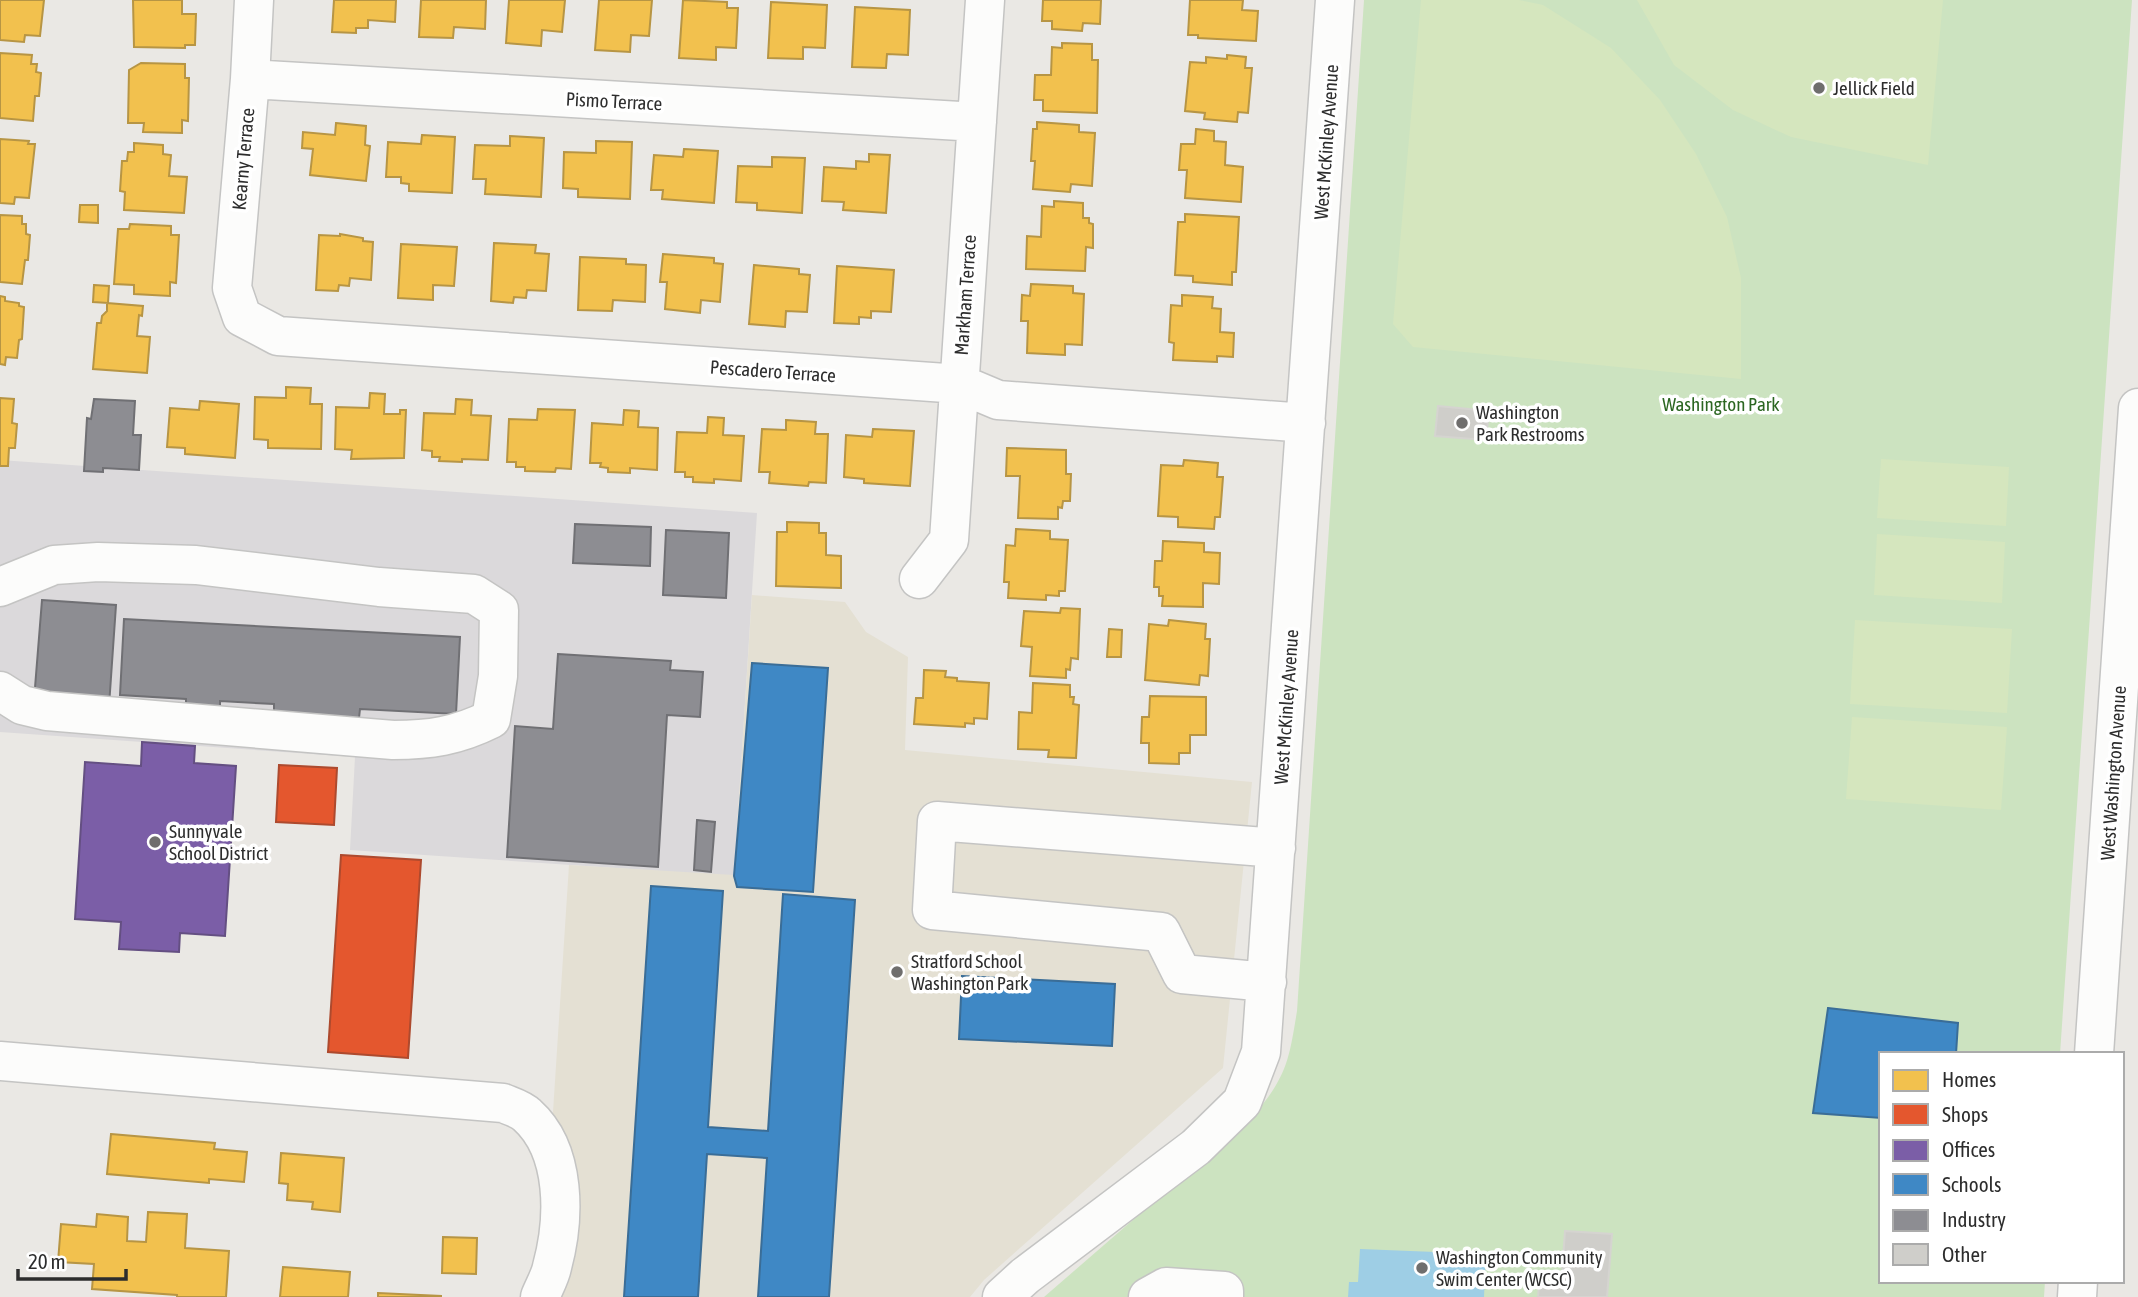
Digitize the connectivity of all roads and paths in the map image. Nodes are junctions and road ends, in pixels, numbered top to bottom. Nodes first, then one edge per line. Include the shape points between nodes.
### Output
1 (254, 0) edge
2 (985, 0) edge
3 (1335, 0) edge
4 (250, 79) junction
5 (977, 122) junction
6 (242, 317) joint
7 (960, 384) junction
8 (2138, 408) edge
9 (1306, 423) junction
10 (919, 579) dead end
11 (0, 587) edge
12 (0, 691) edge
13 (1276, 848) junction
14 (1267, 982) junction
15 (2094, 1052) edge
16 (0, 1061) edge
17 (540, 1297) edge
18 (1002, 1297) edge
19 (1148, 1297) edge
20 (1224, 1297) edge

1 - 4 street, Kearny Terrace
2 - 5 street, Markham Terrace
3 - 9 street, West McKinley Avenue
4 - 5 street, Pismo Terrace
4 - 6 street, Kearny Terrace via 232,288
5 - 7 street, Markham Terrace
6 - 7 street, Pescadero Terrace via 278,336
7 - 9 street, Pescadero Terrace via 998,400
7 - 10 street, Markham Terrace via 949,540
8 - 15 street, West Washington Avenue
9 - 13 street, West McKinley Avenue
11 - 12 street via 54,565 196,565 474,594 499,610 498,676 491,719 467,731 427,740 47,711 22,705
13 - 14 street, West McKinley Avenue
13 - 14 street via 937,821 932,910 1161,932 1182,974
14 - 18 street, West McKinley Avenue via 1261,1052 1242,1102 1196,1147
16 - 17 street via 503,1103 526,1114 542,1133 557,1169 560,1218 552,1268
19 - 20 street via 1166,1287 1224,1291

